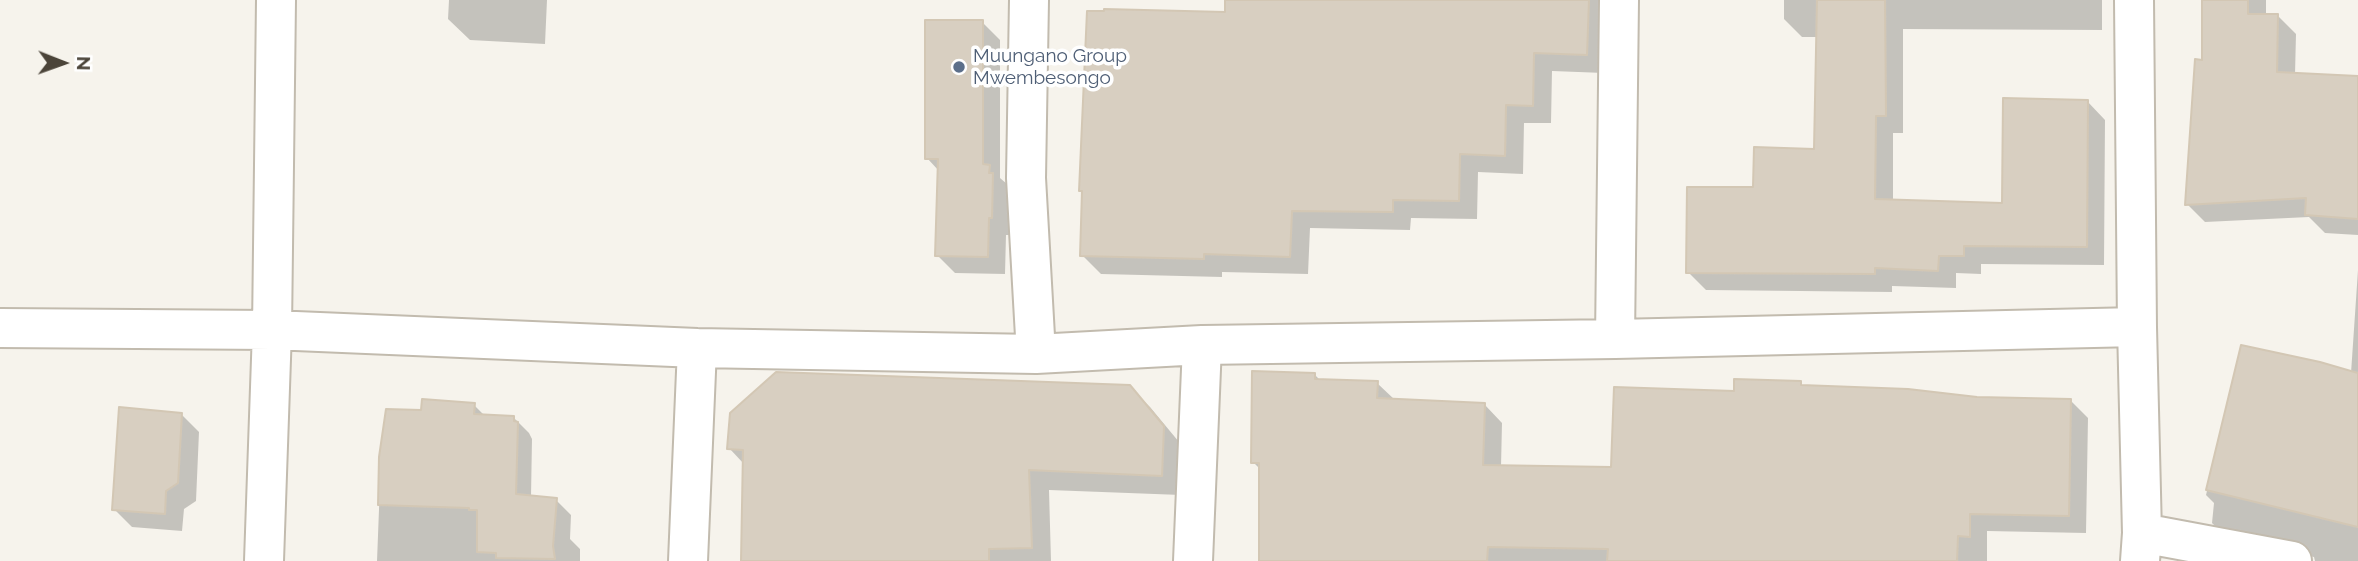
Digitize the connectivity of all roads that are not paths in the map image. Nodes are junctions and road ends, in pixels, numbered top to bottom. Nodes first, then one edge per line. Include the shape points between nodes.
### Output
1 (276, 0) edge
2 (1028, 0) edge
3 (1619, 0) edge
4 (2134, 0) edge
5 (2137, 327) junction
6 (0, 328) edge
7 (272, 330) junction
8 (1615, 339) junction
9 (1202, 345) junction
10 (697, 348) junction
11 (1036, 354) junction
12 (2141, 547) edge
13 (264, 561) edge
14 (688, 561) edge
15 (1193, 561) edge
16 (2292, 561) edge

1 - 7 street
2 - 11 street via 1026,178
3 - 8 street
4 - 5 street
5 - 8 street
5 - 12 street
6 - 7 street
7 - 10 street
7 - 13 street
8 - 9 street
9 - 11 street
9 - 15 street
10 - 11 street
10 - 14 street
12 - 16 street

